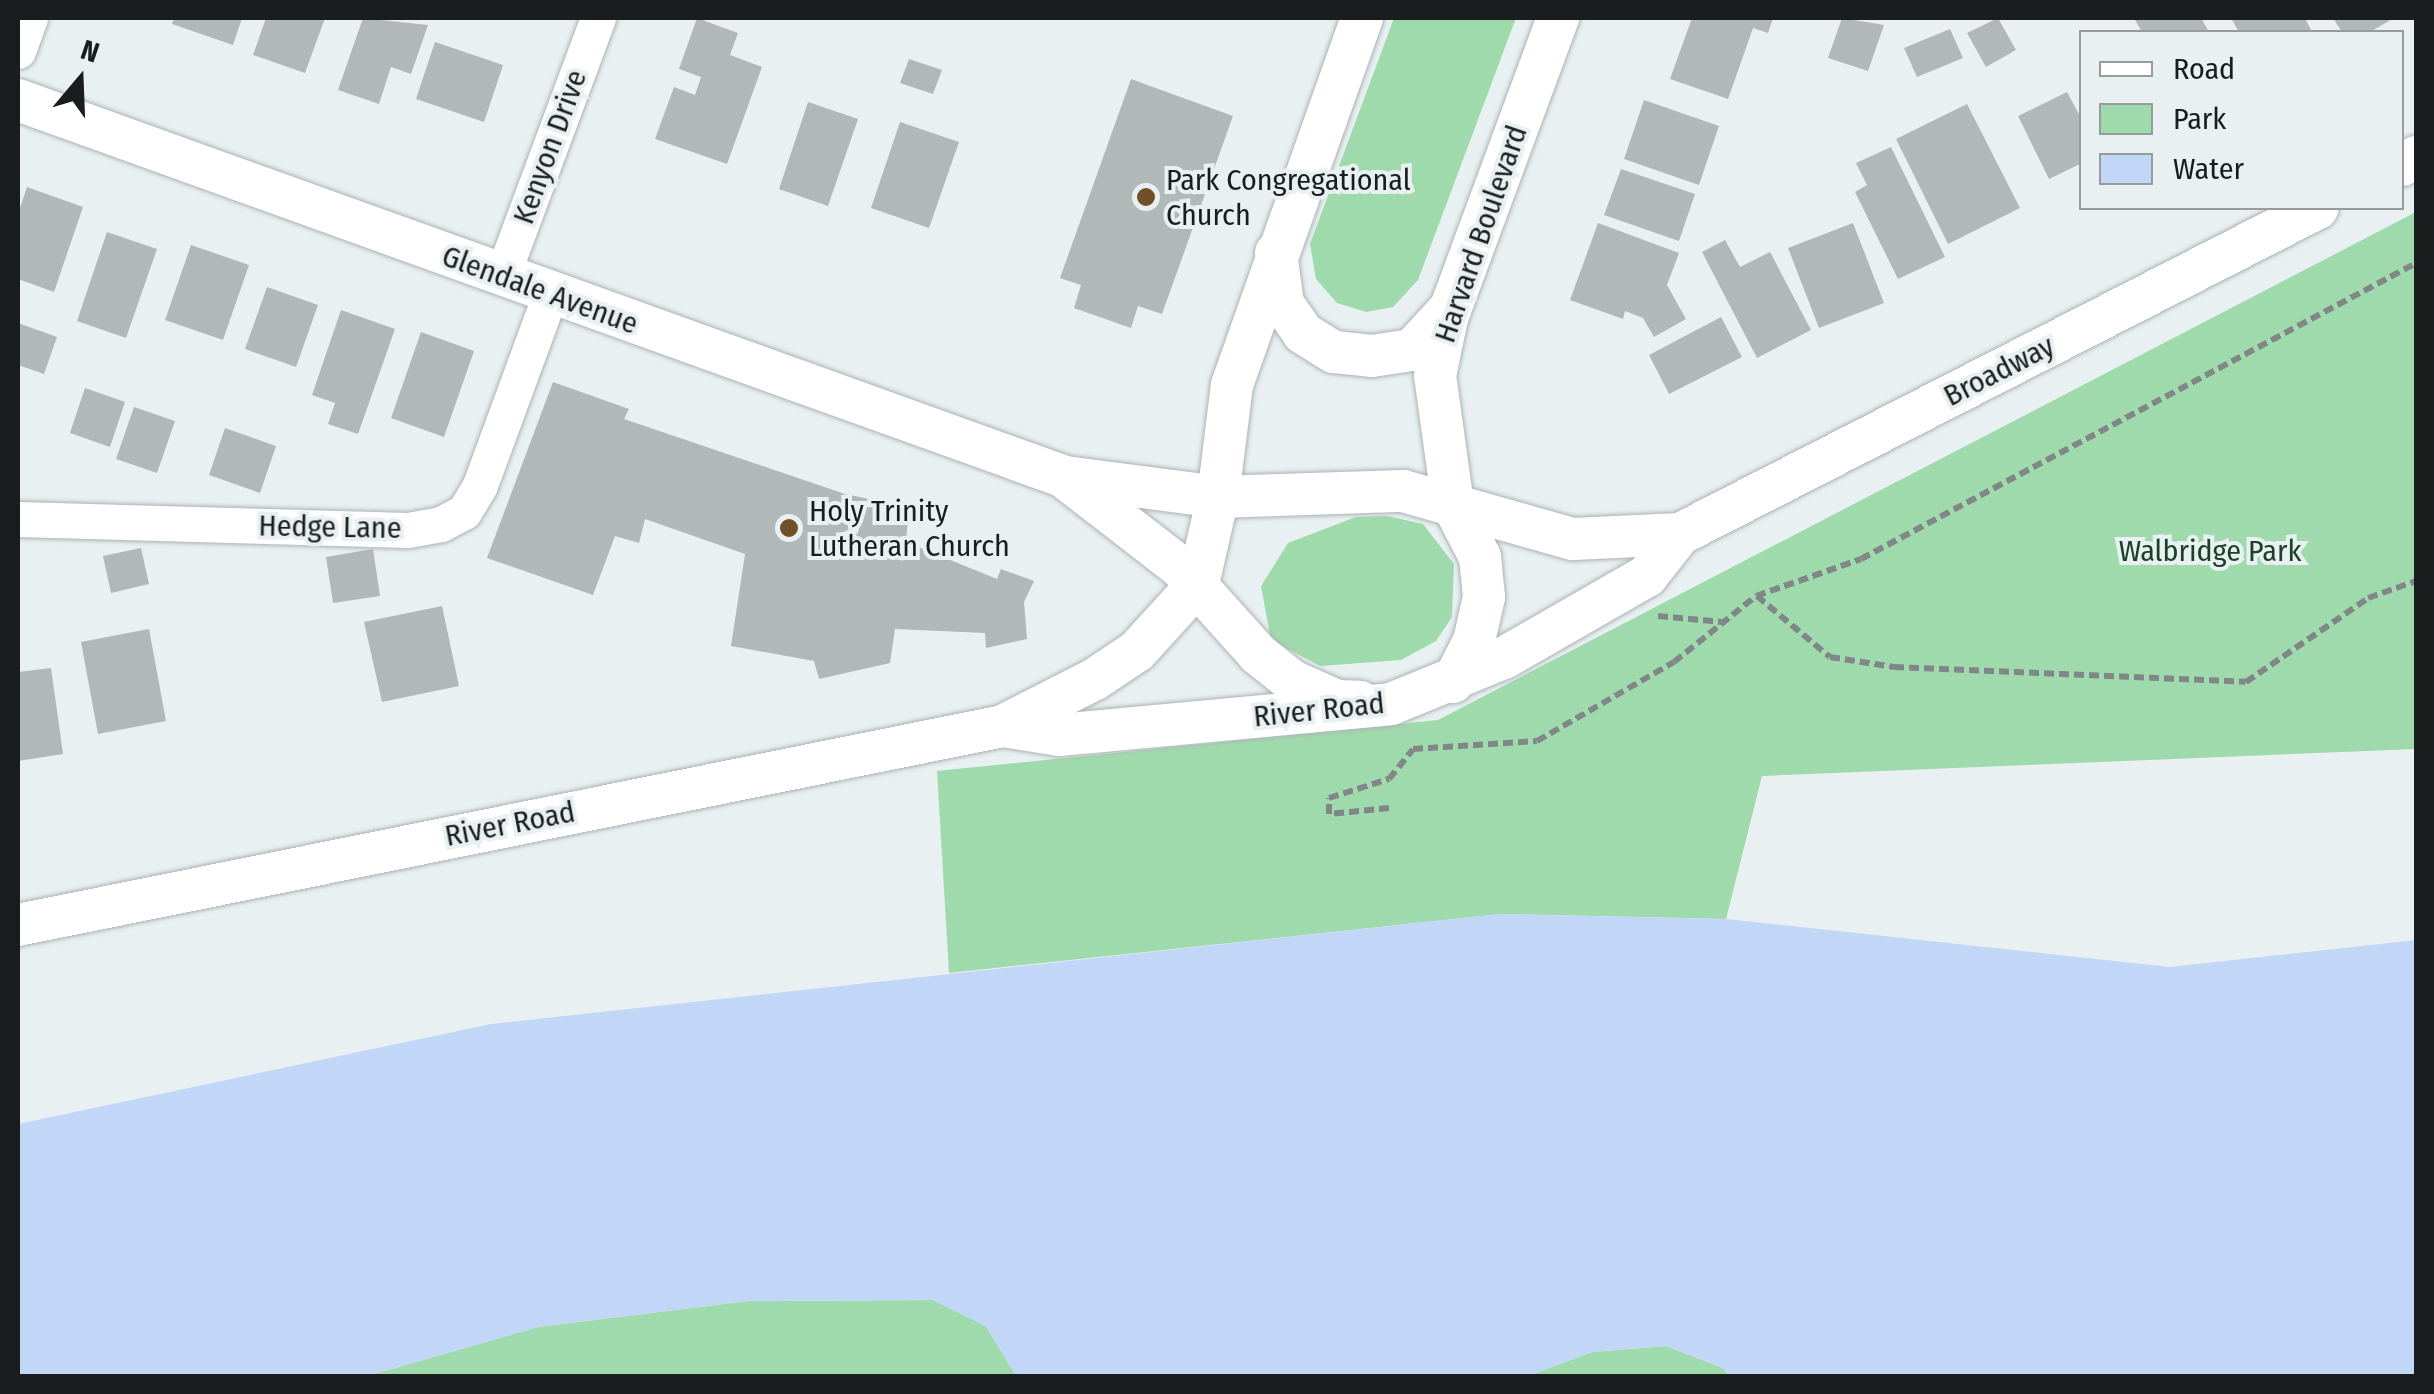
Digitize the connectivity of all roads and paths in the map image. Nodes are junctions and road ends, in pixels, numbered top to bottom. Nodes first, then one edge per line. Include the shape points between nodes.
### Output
1 (30, 18) edge
2 (598, 18) edge
3 (1362, 18) edge
4 (1558, 18) edge
5 (18, 51) edge
6 (18, 100) edge
7 (2314, 210) edge
8 (1276, 253) junction
9 (2416, 263) edge
10 (502, 276) junction
11 (550, 295) junction
12 (1452, 306) junction
13 (1064, 477) junction
14 (1218, 497) junction
15 (1452, 506) junction
16 (18, 520) edge
17 (1680, 534) junction
18 (2416, 581) edge
19 (1198, 584) junction
20 (1756, 596) junction
21 (1654, 616) dead end
22 (1723, 622) junction
23 (1453, 682) junction
24 (1391, 704) junction
25 (1003, 726) junction
26 (1389, 808) dead end
27 (18, 925) edge

1 - 5 street
2 - 10 street, Kenyon Drive
3 - 8 street
4 - 12 street, Harvard Boulevard
6 - 10 street, Glendale Avenue
7 - 17 street, Broadway
8 - 12 street via 1283,304 1303,333 1334,352 1412,350
8 - 14 street via 1232,384
9 - 20 path via 1860,559
10 - 11 street, Glendale Avenue
11 - 13 street, Glendale Avenue
11 - 16 street, Hedge Lane via 480,485 464,512 442,524 408,530
12 - 15 street, Harvard Boulevard via 1436,376
13 - 14 street, Glendale Avenue
13 - 19 street, Glendale Avenue
14 - 15 street, Broadway via 1351,488 1402,491
14 - 19 street, River Road
15 - 17 street, Broadway via 1573,540
15 - 23 street, Harvard Boulevard via 1480,557 1484,598 1474,641
17 - 23 street, Broadway via 1647,576
18 - 20 path via 2368,598 2246,682 1894,668 1830,657
19 - 24 street, Glendale Avenue via 1258,654 1292,681 1337,701
19 - 25 street, River Road via 1136,651
20 - 22 path
21 - 22 path
22 - 26 path via 1674,662 1536,741 1412,749 1389,778 1328,798 1328,814
23 - 24 street, River Road
24 - 25 street, River Road via 1058,736
25 - 27 street, River Road

